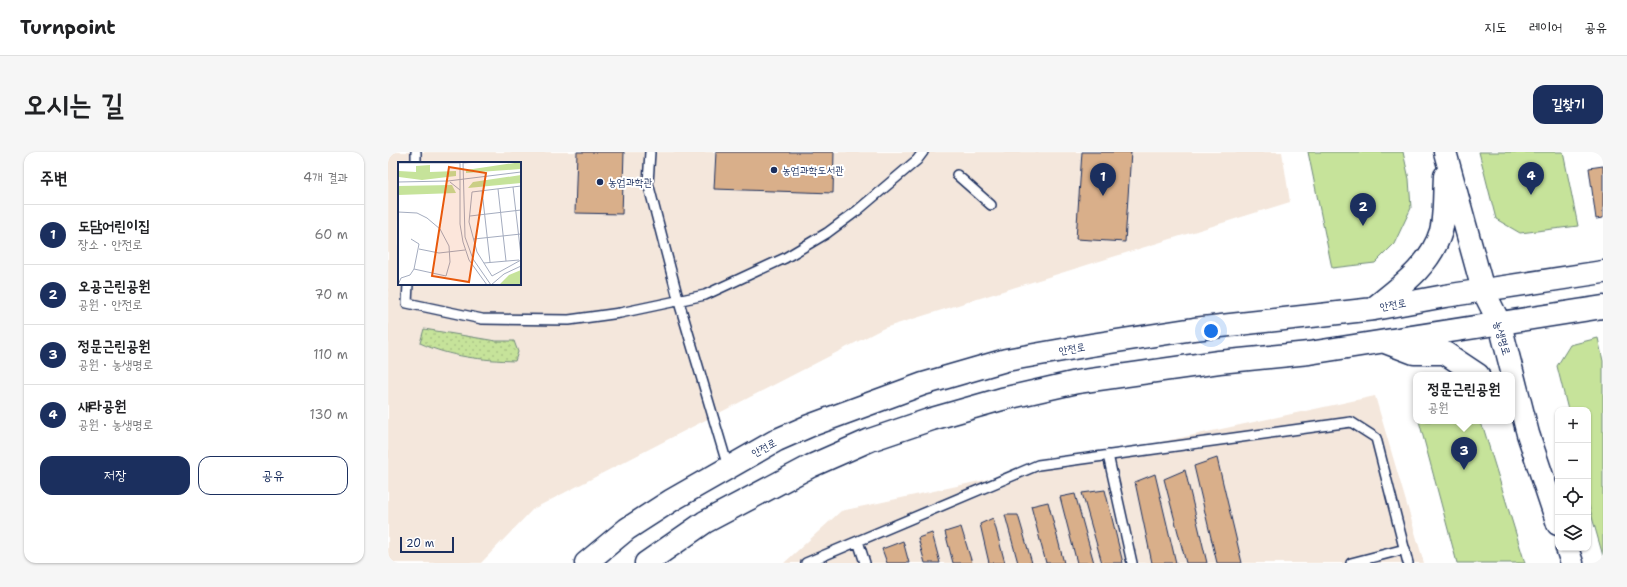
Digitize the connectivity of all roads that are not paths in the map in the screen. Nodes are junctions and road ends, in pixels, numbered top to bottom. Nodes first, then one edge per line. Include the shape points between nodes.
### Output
1 (650, 152) edge
2 (923, 152) edge
3 (1446, 155) edge
4 (957, 175) dead end
5 (991, 205) dead end
6 (1603, 272) edge
7 (408, 285) edge
8 (1483, 290) junction
9 (679, 302) junction
10 (1603, 307) edge
11 (1374, 309) junction
12 (1500, 324) junction
13 (1382, 341) junction
14 (1474, 372) edge
15 (1511, 372) edge
16 (1515, 390) edge
17 (1108, 455) junction
18 (728, 467) junction
19 (1555, 515) edge
20 (858, 541) junction
21 (1405, 549) junction
22 (1568, 551) edge
23 (586, 563) edge
24 (646, 563) edge
25 (806, 563) edge
26 (865, 563) edge
27 (1132, 563) edge
28 (1351, 563) edge
29 (1408, 563) edge
30 (1572, 563) edge

1 - 9 lane via 648,182
2 - 9 lane via 858,210 826,233 785,258 737,281 705,295
3 - 8 street, 농생명로
3 - 11 street via 1441,231 1431,254 1407,281
4 - 5 lane
6 - 8 street, 안전로
7 - 9 lane via 407,303 482,319 569,320
8 - 11 street, 안전로
8 - 12 street, 농생명로
9 - 18 lane
10 - 12 street
11 - 18 street, 안전로 via 1194,329 1006,360 923,384 809,426
12 - 13 street
12 - 15 street, 농생명로
13 - 14 street via 1414,353 1446,353
13 - 24 street via 1309,353 1219,362 1077,382 1002,399 932,419 870,440 811,466 705,522
16 - 19 street, 농생명로
17 - 20 lane via 1038,465
17 - 21 lane via 1351,422 1376,438
17 - 27 lane
18 - 23 street, 안전로 via 627,529
20 - 25 lane
20 - 26 lane
21 - 28 lane
21 - 29 lane
22 - 30 street

